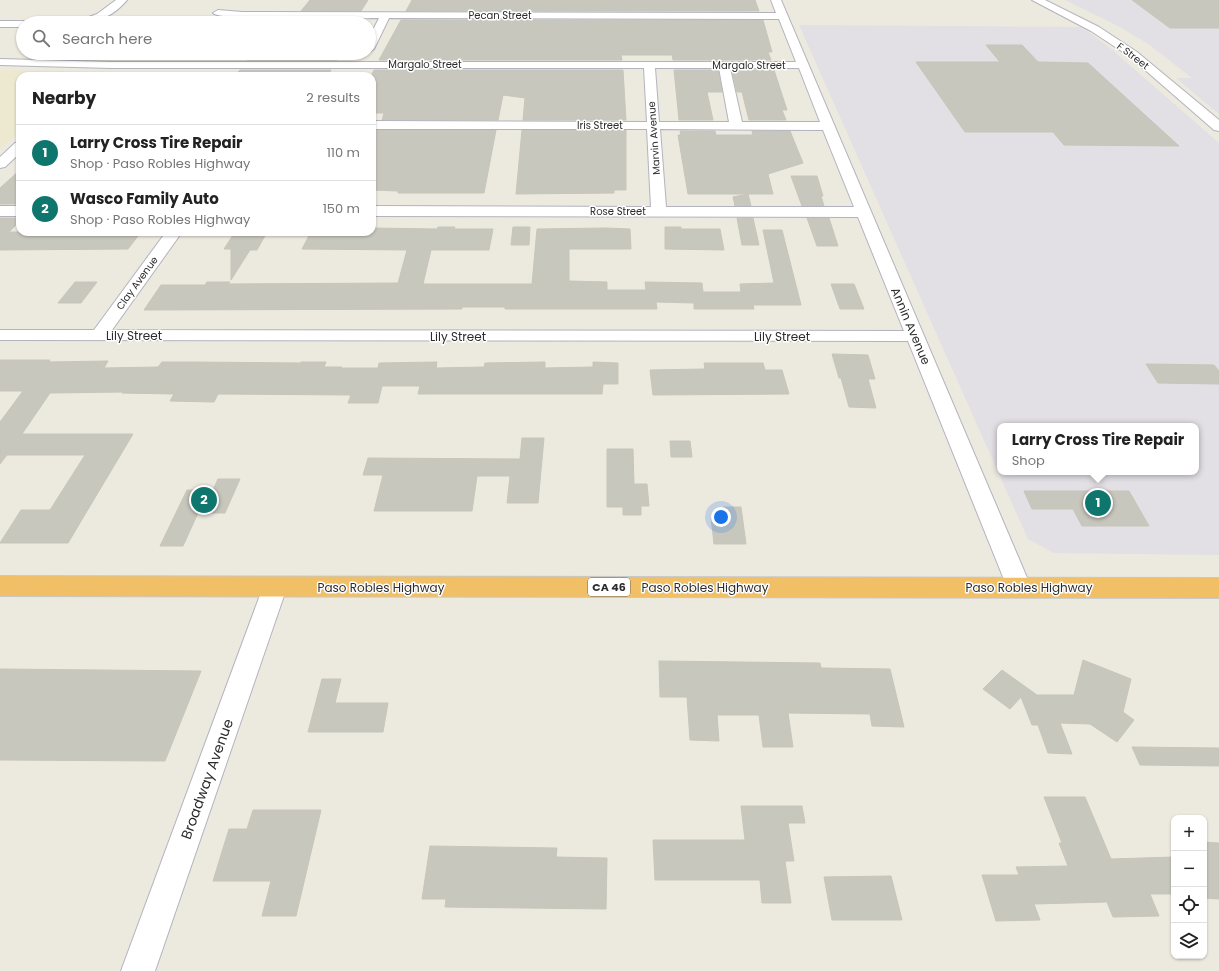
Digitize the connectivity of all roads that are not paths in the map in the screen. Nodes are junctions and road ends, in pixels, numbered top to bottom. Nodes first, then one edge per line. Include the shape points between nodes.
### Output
1 (122, 0) edge
2 (776, 0) edge
3 (1037, 0) edge
4 (218, 13) dead end
5 (386, 15) junction
6 (101, 16) edge
7 (782, 16) junction
8 (0, 24) edge
9 (16, 24) edge
10 (376, 35) edge
11 (363, 60) edge
12 (0, 62) edge
13 (361, 64) junction
14 (648, 64) junction
15 (111, 65) junction
16 (724, 65) junction
17 (802, 65) junction
18 (103, 72) edge
19 (376, 125) edge
20 (653, 125) junction
21 (736, 126) junction
22 (828, 126) junction
23 (1219, 127) edge
24 (16, 150) edge
25 (0, 164) edge
26 (0, 211) edge
27 (16, 211) edge
28 (376, 211) edge
29 (659, 212) junction
30 (864, 212) junction
31 (171, 236) edge
32 (0, 335) edge
33 (99, 335) junction
34 (916, 336) junction
35 (0, 586) edge
36 (275, 587) junction
37 (1019, 587) junction
38 (1219, 588) edge
39 (138, 971) edge

1 - 6 street
2 - 7 street, Annin Avenue
3 - 23 street, F Street via 1095,29 1133,54
4 - 5 street, Pecan Street
5 - 7 street, Pecan Street
5 - 10 street
7 - 17 street, Annin Avenue
8 - 9 street
11 - 13 street
12 - 15 street, Margalo Street
13 - 14 street, Margalo Street
13 - 15 street, Margalo Street
14 - 16 street, Margalo Street
14 - 20 street, Marvin Avenue
15 - 18 street
16 - 17 street, Margalo Street
16 - 21 street
17 - 22 street, Annin Avenue
19 - 20 street, Iris Street
20 - 21 street, Iris Street
20 - 29 street, Marvin Avenue
21 - 22 street, Iris Street
22 - 30 street, Annin Avenue
24 - 25 street
26 - 27 street
28 - 29 street, Rose Street
29 - 30 street, Rose Street
30 - 34 street, Annin Avenue
31 - 33 street, Clay Avenue
32 - 33 street, Lily Street
33 - 34 street, Lily Street
34 - 37 street, Annin Avenue
35 - 36 highway, Paso Robles Highway / CA 46
36 - 37 highway, Paso Robles Highway / CA 46
36 - 39 street, Broadway Avenue
37 - 38 highway, Paso Robles Highway / CA 46

